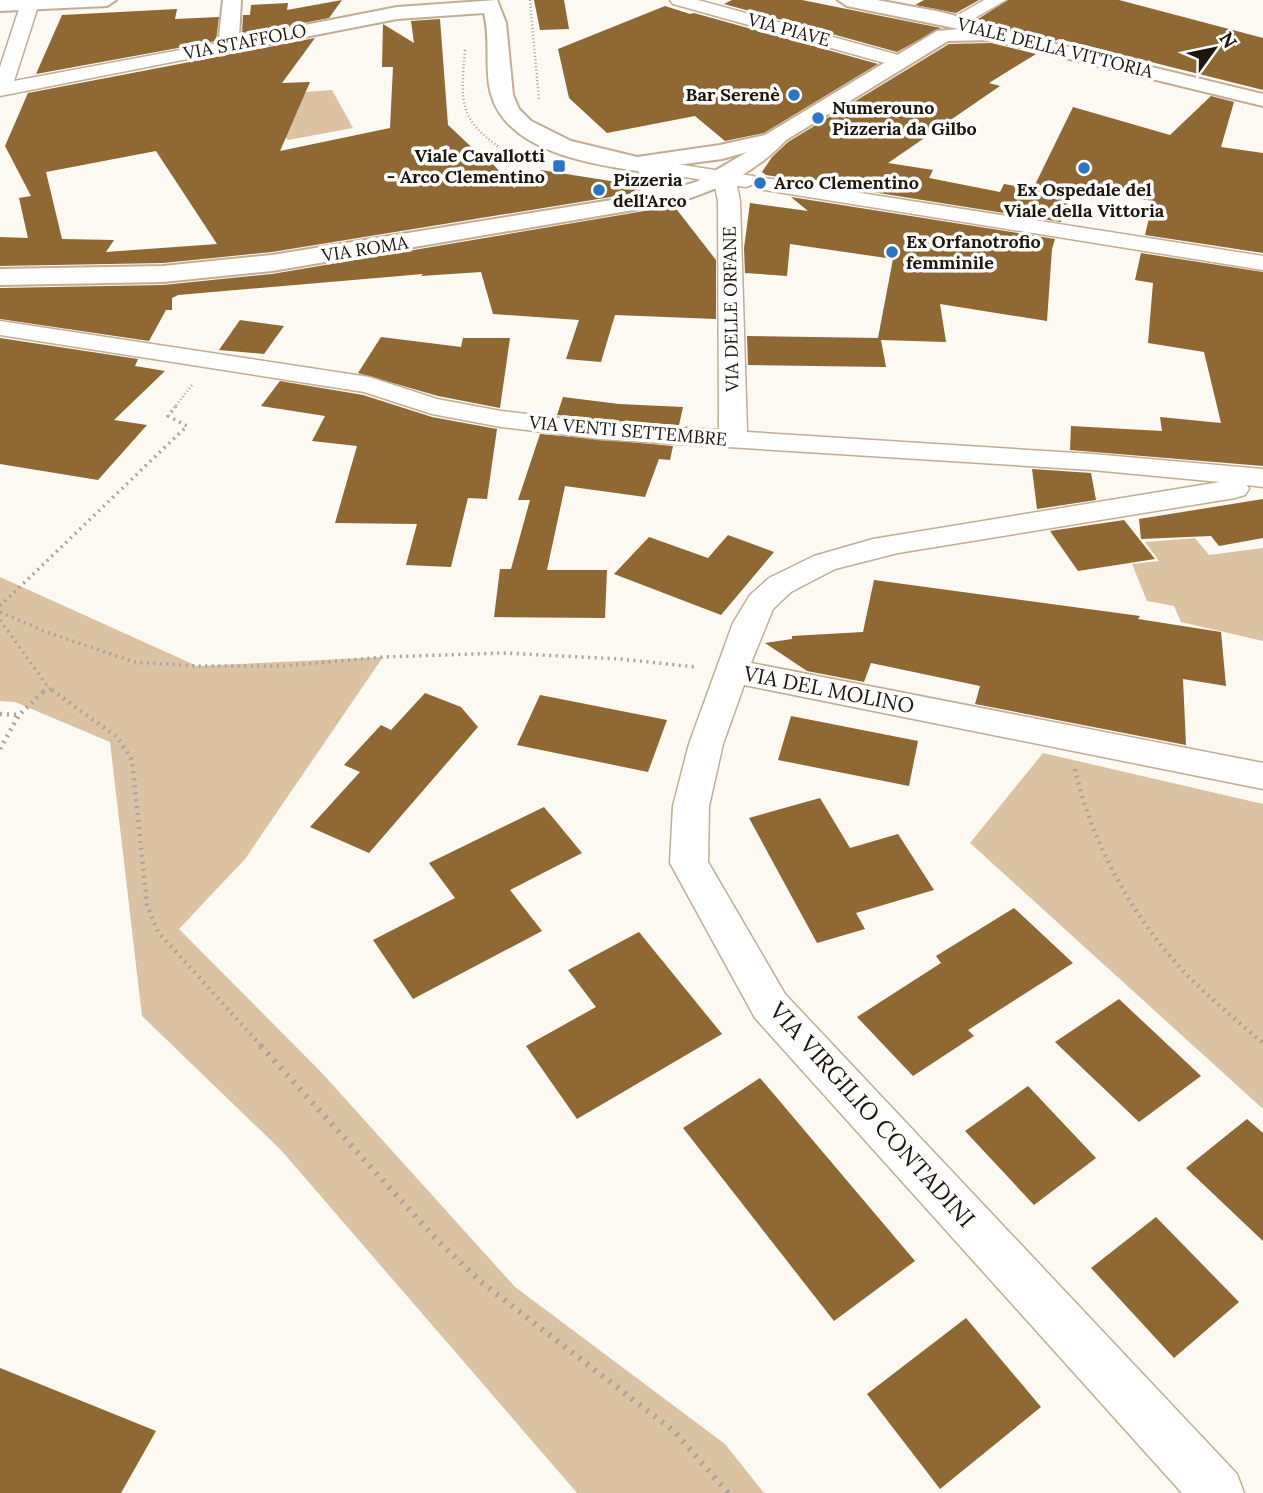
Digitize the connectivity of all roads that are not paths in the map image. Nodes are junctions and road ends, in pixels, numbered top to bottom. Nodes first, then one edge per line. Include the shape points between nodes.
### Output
1 (107, 0) edge
2 (232, 0) edge
3 (679, 0) edge
4 (847, 0) edge
5 (997, 0) edge
6 (31, 1) edge
7 (491, 3) edge
8 (0, 5) edge
9 (950, 28) junction
10 (228, 46) junction
11 (900, 61) junction
12 (1, 90) edge
13 (1263, 100) edge
14 (778, 135) junction
15 (641, 165) junction
16 (724, 177) junction
17 (639, 201) junction
18 (1263, 263) edge
19 (0, 277) edge
20 (0, 328) edge
21 (733, 441) junction
22 (1263, 478) edge
23 (1263, 485) edge
24 (732, 671) junction
25 (1263, 776) edge
26 (1218, 1493) edge

1 - 6 main road
2 - 10 main road
3 - 11 street, VIA PIAVE
4 - 9 main road via 918,15
5 - 9 street
6 - 8 main road
6 - 12 street
7 - 10 main road, VIA STAFFOLO via 397,13
7 - 15 main road via 502,95 523,127 558,144
9 - 11 main road
9 - 13 main road, VIALE DELLA VITTORIA
10 - 12 street, VIA STAFFOLO
11 - 14 main road
14 - 15 main road via 722,152
14 - 16 main road, VIA ROMA via 761,153
15 - 16 street
15 - 17 main road via 653,172 660,184
16 - 17 main road, VIA ROMA via 679,195
16 - 18 street
16 - 21 street, VIA DELLE ORFANE via 730,201
17 - 19 main road, VIA ROMA via 272,263 163,274
20 - 21 street, VIA VENTI SETTEMBRE via 369,385 432,405 501,419
21 - 22 street, VIA VENTI SETTEMBRE via 1093,462
23 - 24 street, VIA DEL MOLINO via 887,547 818,565 779,585 757,606
24 - 25 street, VIA DEL MOLINO
24 - 26 street, VIA VIRGILIO CONTADINI via 706,744 691,806 689,863 770,1006

